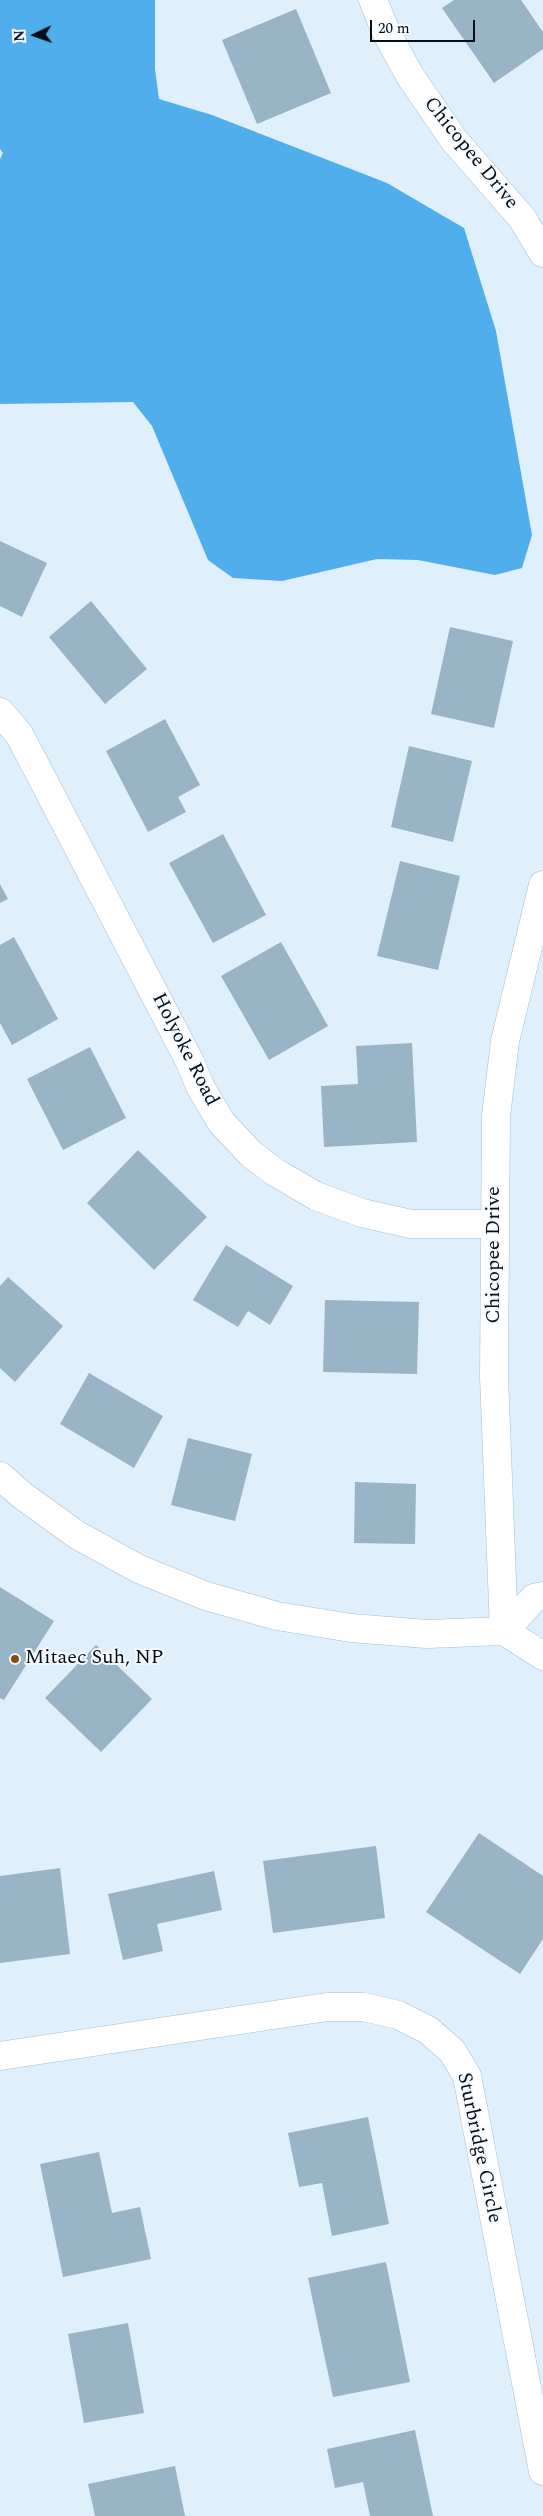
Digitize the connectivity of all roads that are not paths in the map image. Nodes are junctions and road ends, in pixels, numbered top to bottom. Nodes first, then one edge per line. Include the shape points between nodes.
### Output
1 (373, 0) edge
2 (543, 253) edge
3 (0, 712) edge
4 (543, 885) edge
5 (495, 1224) junction
6 (0, 1476) edge
7 (543, 1596) edge
8 (504, 1631) junction
9 (543, 1656) edge
10 (0, 2056) edge
11 (543, 2471) edge

1 - 2 street, Chicopee Drive via 410,76 454,140 522,218
3 - 5 street, Holyoke Road via 19,734 200,1086 221,1122 250,1154 316,1196 362,1213 411,1224
4 - 5 street, Chicopee Drive via 505,1041 496,1116
5 - 8 street, Chicopee Drive via 494,1376
6 - 8 street via 77,1536 139,1569 206,1596 277,1616 351,1628 427,1634
7 - 8 street via 534,1598
8 - 9 street
10 - 11 street, Sturbridge Circle via 327,2007 364,2007 398,2015 428,2030 452,2051 466,2076

